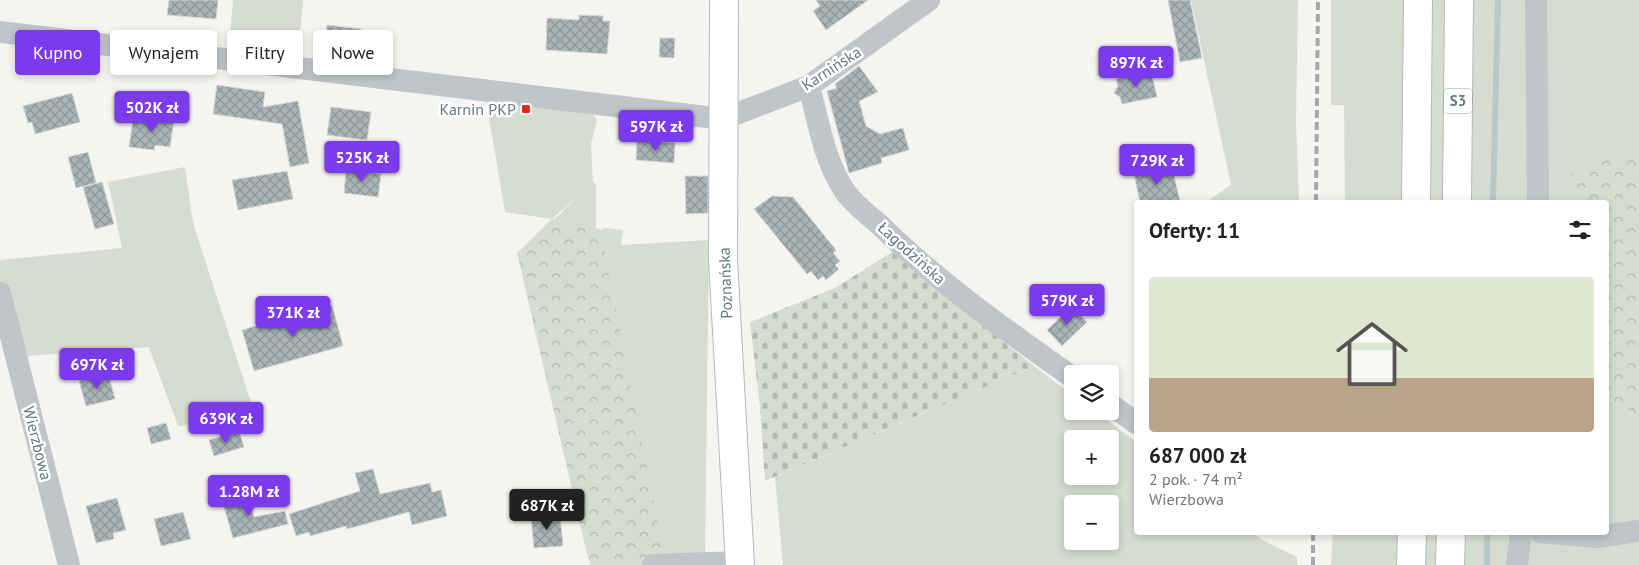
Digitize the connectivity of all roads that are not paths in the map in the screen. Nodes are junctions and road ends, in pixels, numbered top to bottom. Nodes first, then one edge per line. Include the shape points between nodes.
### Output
1 (724, 0) edge
2 (929, 0) edge
3 (1418, 0) edge
4 (1459, 0) edge
5 (1536, 0) edge
6 (0, 32) edge
7 (809, 86) junction
8 (1458, 118) junction
9 (723, 119) junction
10 (1416, 120) junction
11 (1416, 200) edge
12 (1426, 200) edge
13 (1446, 200) edge
14 (1456, 200) edge
15 (1538, 200) edge
16 (0, 293) edge
17 (1064, 371) edge
18 (1119, 411) edge
19 (1134, 422) edge
20 (1639, 531) edge
21 (1412, 535) edge
22 (1451, 535) edge
23 (1521, 535) edge
24 (1574, 535) edge
25 (740, 564) edge
26 (69, 565) edge
27 (653, 565) edge
28 (1412, 565) edge
29 (1450, 565) edge
30 (1517, 565) edge

1 - 9 main road, Poznańska
2 - 7 street, Karnińska
3 - 10 main road
4 - 8 main road, S3
5 - 15 street
6 - 9 street
7 - 9 street, Karnińska
7 - 17 street, Łagodzińska via 825,146 845,192 917,262
8 - 13 street
8 - 14 main road, S3
9 - 25 main road, Poznańska via 723,260
10 - 11 main road
10 - 12 street
16 - 26 street, Wierzbowa
18 - 19 street
20 - 24 street via 1597,537
21 - 28 main road
22 - 29 main road
23 - 30 street
25 - 27 street

